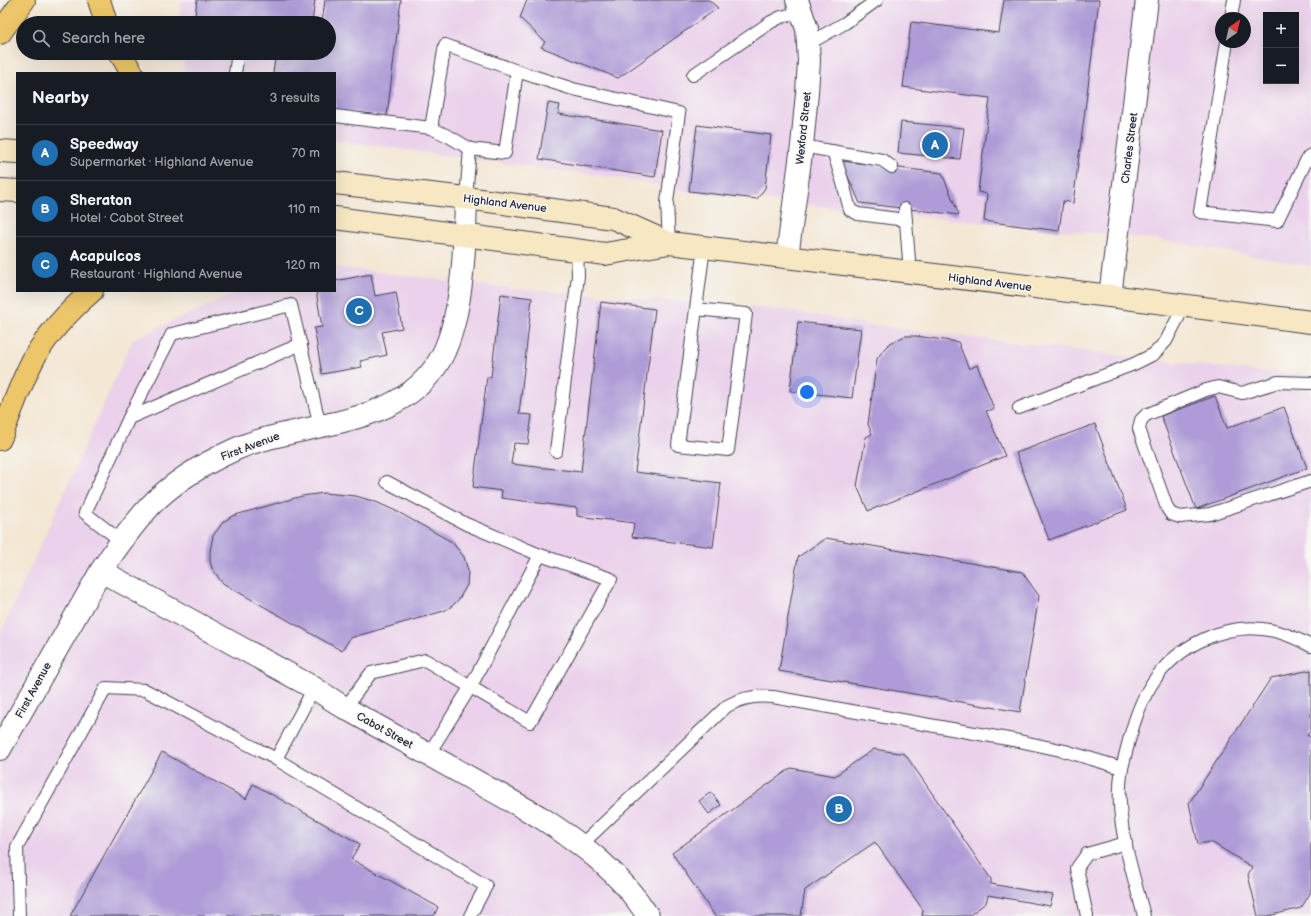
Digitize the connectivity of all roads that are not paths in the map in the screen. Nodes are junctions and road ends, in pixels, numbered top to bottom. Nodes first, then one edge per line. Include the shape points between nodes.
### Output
1 (24, 0) edge
2 (99, 0) edge
3 (877, 0) edge
4 (1147, 0) edge
5 (1234, 0) edge
6 (800, 6) edge
7 (1232, 12) edge
8 (104, 16) edge
9 (0, 33) edge
10 (808, 44) junction
11 (1226, 48) edge
12 (124, 60) edge
13 (237, 60) edge
14 (517, 71) junction
15 (131, 72) edge
16 (235, 72) edge
17 (694, 75) dead end
18 (336, 116) edge
19 (432, 128) junction
20 (802, 146) junction
21 (470, 149) junction
22 (0, 151) edge
23 (833, 151) junction
24 (16, 152) edge
25 (1311, 156) edge
26 (892, 167) dead end
27 (336, 183) edge
28 (0, 190) edge
29 (16, 191) edge
30 (466, 198) junction
31 (336, 218) edge
32 (465, 235) junction
33 (669, 243) junction
34 (704, 247) junction
35 (577, 250) junction
36 (787, 257) junction
37 (910, 273) junction
38 (91, 292) edge
39 (1110, 296) junction
40 (1184, 306) junction
41 (696, 309) junction
42 (1311, 322) edge
43 (301, 344) junction
44 (1311, 383) edge
45 (1019, 408) dead end
46 (129, 418) junction
47 (320, 426) junction
48 (0, 439) edge
49 (556, 451) dead end
50 (1311, 481) edge
51 (387, 482) dead end
52 (121, 541) junction
53 (540, 555) junction
54 (101, 571) junction
55 (1311, 646) edge
56 (471, 686) junction
57 (314, 688) junction
58 (345, 708) junction
59 (0, 749) edge
60 (428, 755) junction
61 (276, 759) junction
62 (1122, 768) junction
63 (581, 844) junction
64 (1126, 844) junction
65 (19, 916) edge
66 (470, 916) edge
67 (648, 916) edge
68 (1087, 916) edge
69 (1144, 916) edge

1 - 9 highway
2 - 8 highway
3 - 10 lane via 845,23
4 - 39 street, Charles Street
5 - 7 lane
6 - 10 street, Wexford Street
6 - 17 lane via 765,25
10 - 20 street, Wexford Street
11 - 25 lane via 1200,212 1277,221 1308,157
12 - 15 highway
13 - 16 lane
14 - 19 lane via 445,45
14 - 21 lane via 505,153
14 - 33 lane via 573,89 679,113 667,202
18 - 19 lane
19 - 21 lane
20 - 23 lane
20 - 36 street, Wexford Street
21 - 30 lane
22 - 24 main road
23 - 26 lane via 882,160
23 - 37 lane via 850,210 858,214 905,215
27 - 30 main road, Highland Avenue
28 - 29 main road
30 - 32 street, First Avenue
30 - 33 main road, Highland Avenue via 613,218
31 - 32 main road, Highland Avenue
32 - 35 main road, Highland Avenue
32 - 47 street, First Avenue via 453,326 445,351 437,365 415,388 387,406 348,420
33 - 34 main road, Highland Avenue
33 - 35 main road, Highland Avenue via 605,254
34 - 36 main road, Highland Avenue
34 - 41 lane
35 - 49 lane via 578,276
36 - 37 main road, Highland Avenue
37 - 39 main road, Highland Avenue
38 - 48 highway via 64,318 41,347 25,377
39 - 40 main road, Highland Avenue
40 - 42 main road, Highland Avenue
40 - 45 lane via 1166,341 1154,354
41 - 41 lane via 678,445 728,450 746,314
43 - 46 lane
43 - 46 lane via 292,305 172,334
43 - 47 lane
44 - 50 lane via 1278,382 1242,393 1218,387 1206,390 1146,415 1141,420 1139,429 1167,508 1171,514 1180,517 1210,514
46 - 52 lane via 85,513
47 - 52 street, First Avenue via 257,441 199,469 167,491
51 - 53 lane via 466,524
52 - 54 street, First Avenue
53 - 56 lane
53 - 56 lane via 611,579 530,722
54 - 57 street, Cabot Street
54 - 59 street, First Avenue
55 - 62 lane via 1288,635 1260,629 1230,631 1191,645 1169,662 1148,691 1135,721
56 - 58 lane via 426,660 371,673
56 - 60 lane
57 - 58 street, Cabot Street
57 - 61 lane
58 - 60 street, Cabot Street
60 - 63 street, Cabot Street
61 - 65 lane via 145,690 106,688 17,847
61 - 66 lane via 486,886
62 - 63 lane via 1058,749 1019,741 773,697 752,696 727,706
62 - 64 lane via 1119,799
63 - 67 street, Cabot Street via 618,877
64 - 68 lane via 1087,854 1077,868
64 - 69 lane

